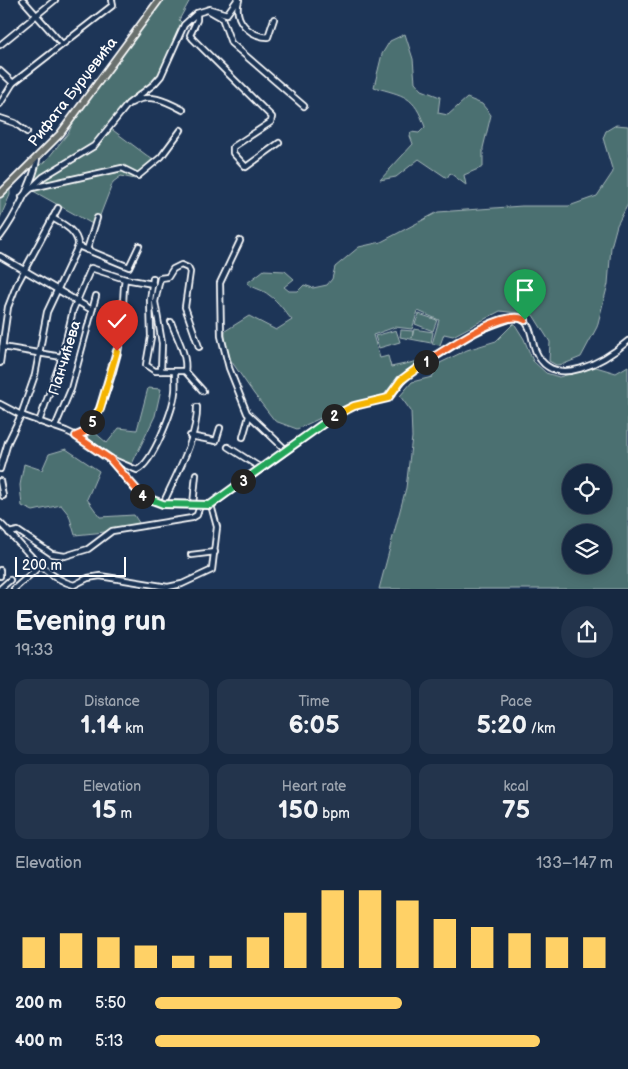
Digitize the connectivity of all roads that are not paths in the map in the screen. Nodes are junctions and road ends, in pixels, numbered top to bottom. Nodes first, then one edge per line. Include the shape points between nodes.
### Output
1 (23, 0) edge
2 (55, 0) edge
3 (112, 0) edge
4 (159, 0) edge
5 (238, 0) edge
6 (207, 10) junction
7 (196, 13) junction
8 (36, 15) junction
9 (274, 19) dead end
10 (62, 44) junction
11 (0, 46) edge
12 (0, 71) edge
13 (13, 83) junction
14 (0, 104) edge
15 (128, 104) junction
16 (304, 106) dead end
17 (183, 110) dead end
18 (0, 118) edge
19 (181, 130) dead end
20 (27, 132) dead end
21 (279, 143) dead end
22 (37, 158) junction
23 (32, 188) junction
24 (0, 194) edge
25 (22, 197) junction
26 (58, 208) dead end
27 (52, 218) junction
28 (97, 218) dead end
29 (0, 238) edge
30 (240, 241) dead end
31 (78, 246) junction
32 (139, 246) dead end
33 (86, 250) junction
34 (0, 256) edge
35 (24, 271) junction
36 (154, 278) dead end
37 (126, 279) junction
38 (153, 284) junction
39 (57, 290) junction
40 (96, 296) dead end
41 (76, 302) junction
42 (92, 310) junction
43 (171, 322) dead end
44 (628, 341) edge
45 (2, 347) junction
46 (199, 347) dead end
47 (40, 353) junction
48 (62, 358) junction
49 (0, 363) edge
50 (161, 371) junction
51 (185, 371) junction
52 (175, 372) junction
53 (203, 391) dead end
54 (2, 405) edge
55 (197, 407) dead end
56 (20, 415) junction
57 (250, 416) junction
58 (39, 422) junction
59 (55, 428) junction
60 (220, 428) dead end
61 (76, 436) junction
62 (190, 436) junction
63 (243, 437) dead end
64 (228, 447) dead end
65 (286, 450) junction
66 (110, 459) junction
67 (261, 468) junction
68 (0, 469) edge
69 (196, 474) dead end
70 (0, 481) edge
71 (2, 496) dead end
72 (163, 504) junction
73 (193, 505) junction
74 (200, 505) junction
75 (210, 505) junction
76 (0, 524) edge
77 (9, 533) junction
78 (215, 552) junction
79 (191, 555) dead end
80 (41, 565) junction
81 (0, 570) edge
82 (0, 576) edge
83 (10, 580) dead end
84 (75, 587) edge
85 (0, 589) edge
86 (14, 589) edge

1 - 8 street
2 - 8 street
3 - 10 street via 113,5
4 - 22 main road, Рифата Бурџевића via 76,113
5 - 6 street via 227,14
5 - 9 street via 239,19 248,30 268,38
6 - 7 street
6 - 16 street via 222,18 231,43
7 - 15 street via 184,25 161,76
7 - 21 street via 197,20 190,36 272,117 271,122 233,147 233,153 246,167
8 - 10 street
8 - 11 street
10 - 13 street
12 - 13 street
13 - 14 street
15 - 17 street via 142,98 160,99
15 - 23 street via 94,146 43,176
18 - 20 street via 15,122
19 - 23 street via 161,157 138,176 122,168
22 - 24 main road, Рифата Бурџевића
22 - 25 street
23 - 25 street
25 - 29 street
26 - 27 street
27 - 31 street via 68,227 78,239
27 - 35 street
28 - 33 street
30 - 57 street via 220,283 218,298 227,360
31 - 33 street
31 - 39 street
32 - 33 street via 129,267
34 - 35 street
35 - 39 street
35 - 45 street via 8,307
36 - 38 street
37 - 38 street
37 - 41 street via 91,268
37 - 61 street via 122,329 100,409 85,432
38 - 50 street via 151,337 146,365 151,370
39 - 41 street
39 - 47 street via 47,312
40 - 42 street, Панчићева
41 - 42 street
41 - 48 street
42 - 59 street, Панчићева via 71,388
43 - 51 street via 186,365
44 - 65 street via 602,361 578,369 555,370 540,359 525,320 512,318 474,332 408,374 388,398 354,406 315,428
45 - 47 street
45 - 49 street
46 - 50 street via 185,307 190,272 181,265 168,277 160,278 155,302 162,343
47 - 48 street
47 - 56 street
48 - 58 street
50 - 52 street
51 - 52 street
51 - 53 street
52 - 66 street via 175,394 167,420 142,468 137,470
54 - 56 street
55 - 62 street
56 - 58 street
56 - 68 street
57 - 63 street
57 - 65 street
58 - 59 street
59 - 61 street
60 - 62 street via 216,441
61 - 66 street
62 - 72 street
64 - 67 street
65 - 67 street
66 - 72 street via 139,494
67 - 75 street
69 - 73 street
70 - 71 street
72 - 73 street
73 - 74 street
74 - 75 street
74 - 77 street via 197,515 192,518 112,531 73,555 58,556 18,531
75 - 78 street via 217,527
76 - 77 street
77 - 80 street
78 - 79 street
78 - 84 street via 209,573 182,584 168,586 100,576 88,578
80 - 84 street
80 - 86 street
81 - 82 street
83 - 85 street

